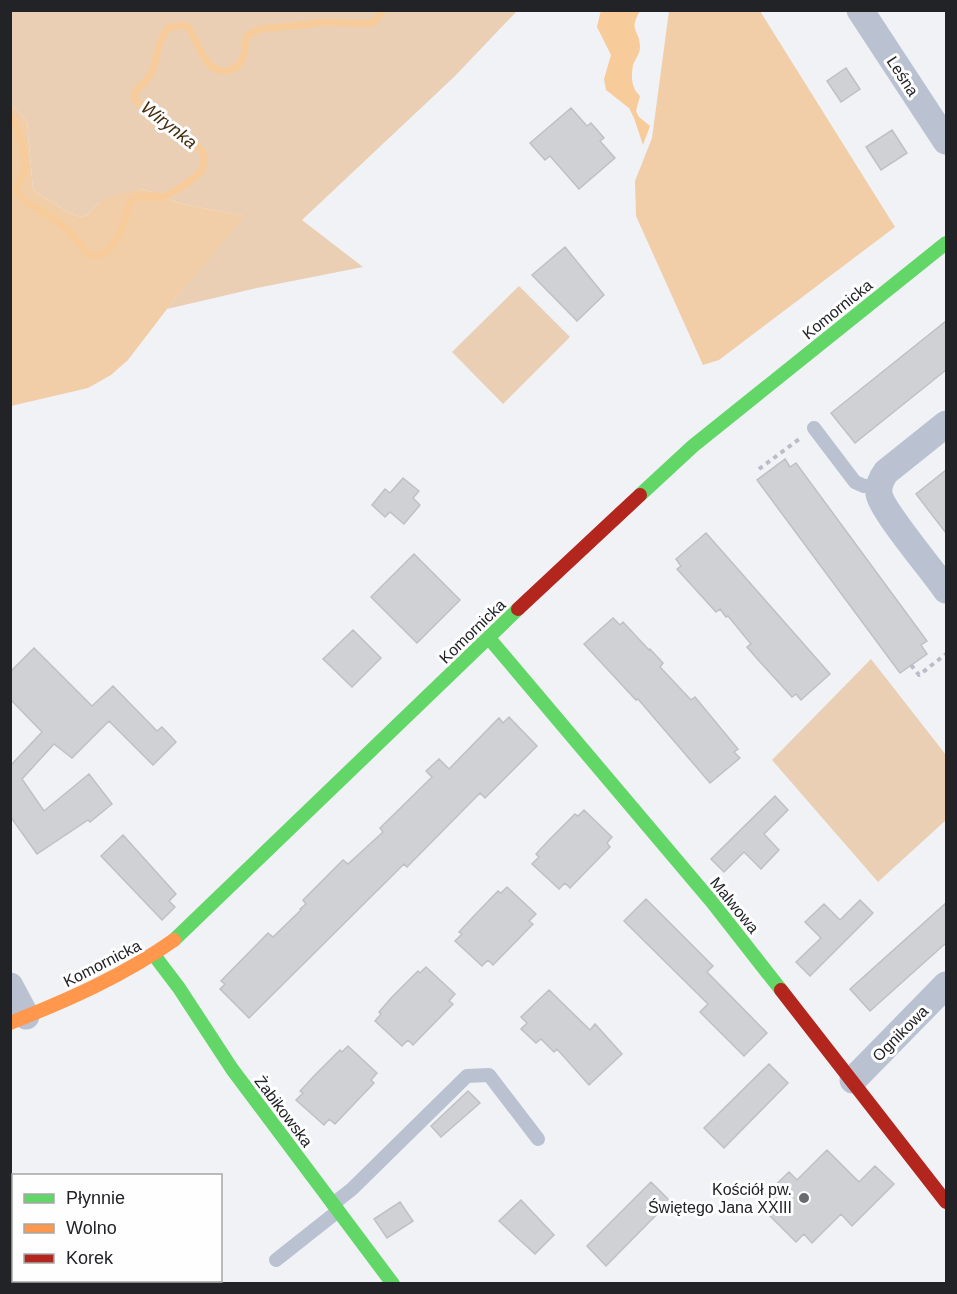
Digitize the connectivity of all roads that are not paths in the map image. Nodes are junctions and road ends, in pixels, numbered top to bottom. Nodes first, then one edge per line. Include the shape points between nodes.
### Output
1 (860, 10) edge
2 (946, 141) edge
3 (946, 243) edge
4 (946, 424) edge
5 (814, 428) road end
6 (879, 486) junction
7 (946, 590) edge
8 (488, 637) junction
9 (154, 955) junction
10 (946, 985) edge
11 (10, 986) edge
12 (18, 1020) edge
13 (853, 1080) junction
14 (538, 1139) dead end
15 (946, 1202) edge
16 (335, 1207) junction
17 (276, 1260) dead end
18 (393, 1284) edge

1 - 2 street, Leśna
3 - 8 street, Komornicka via 693,446
4 - 6 street via 886,472
5 - 6 lane via 855,482
6 - 7 street via 886,509
8 - 9 street, Komornicka via 201,916
8 - 13 street, Malwowa via 698,885
9 - 12 street, Komornicka via 105,984
9 - 16 street, Żabikowska via 232,1069
10 - 13 street, Ognikowa
11 - 12 street
13 - 15 street, Malwowa
14 - 16 lane via 489,1075 467,1076
16 - 17 lane
16 - 18 street, Żabikowska

